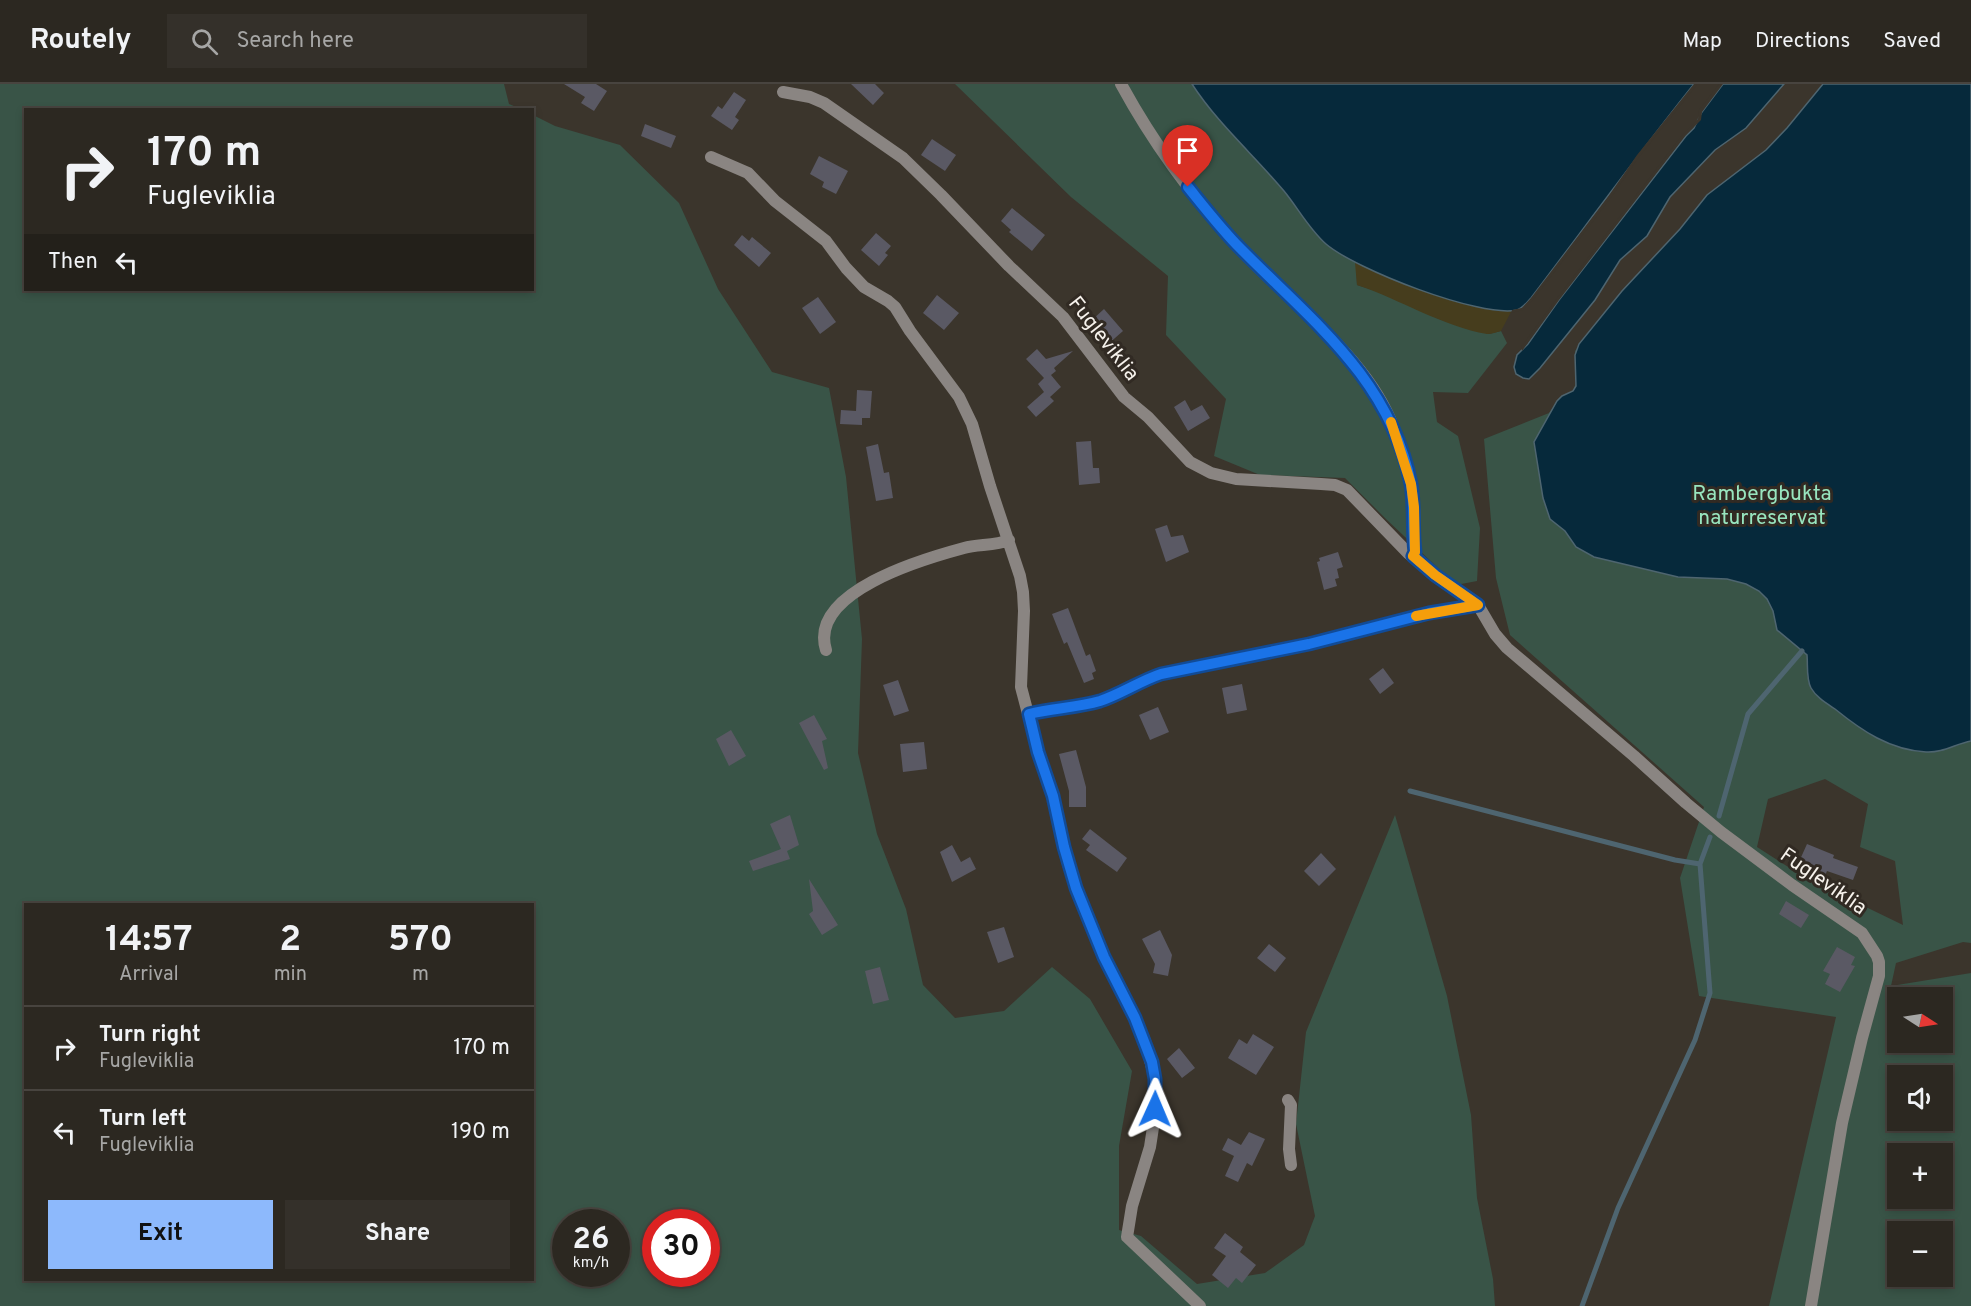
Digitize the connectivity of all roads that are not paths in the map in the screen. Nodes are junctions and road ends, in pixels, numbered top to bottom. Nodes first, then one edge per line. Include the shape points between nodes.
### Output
1 (1121, 84) edge
2 (783, 92) dead end
3 (711, 158) dead end
4 (1009, 540) junction
5 (1413, 556) junction
6 (1478, 605) junction
7 (826, 650) dead end
8 (1029, 714) junction
9 (1288, 1100) dead end
10 (1291, 1165) dead end
11 (1200, 1306) edge
12 (1811, 1306) edge

1 - 5 street via 1148,133 1197,198 1238,247 1348,358 1376,394 1395,432 1411,484
2 - 5 street, Fugleviklia via 824,103 903,158 1063,317 1124,397 1190,462 1211,473 1236,479 1341,487 1352,493
3 - 4 street via 748,172 775,201 826,242 864,287 895,307 964,406
4 - 7 street via 962,549 874,580 832,614 823,632
4 - 8 street via 1023,592 1021,687
5 - 6 street, Fugleviklia
6 - 8 street via 1161,674 1081,706
6 - 12 street, Fugleviklia via 1495,634 1519,660 1720,832 1862,933 1873,947 1879,976 1842,1123
8 - 11 street via 1076,888 1152,1062 1154,1121 1127,1237
9 - 10 street

